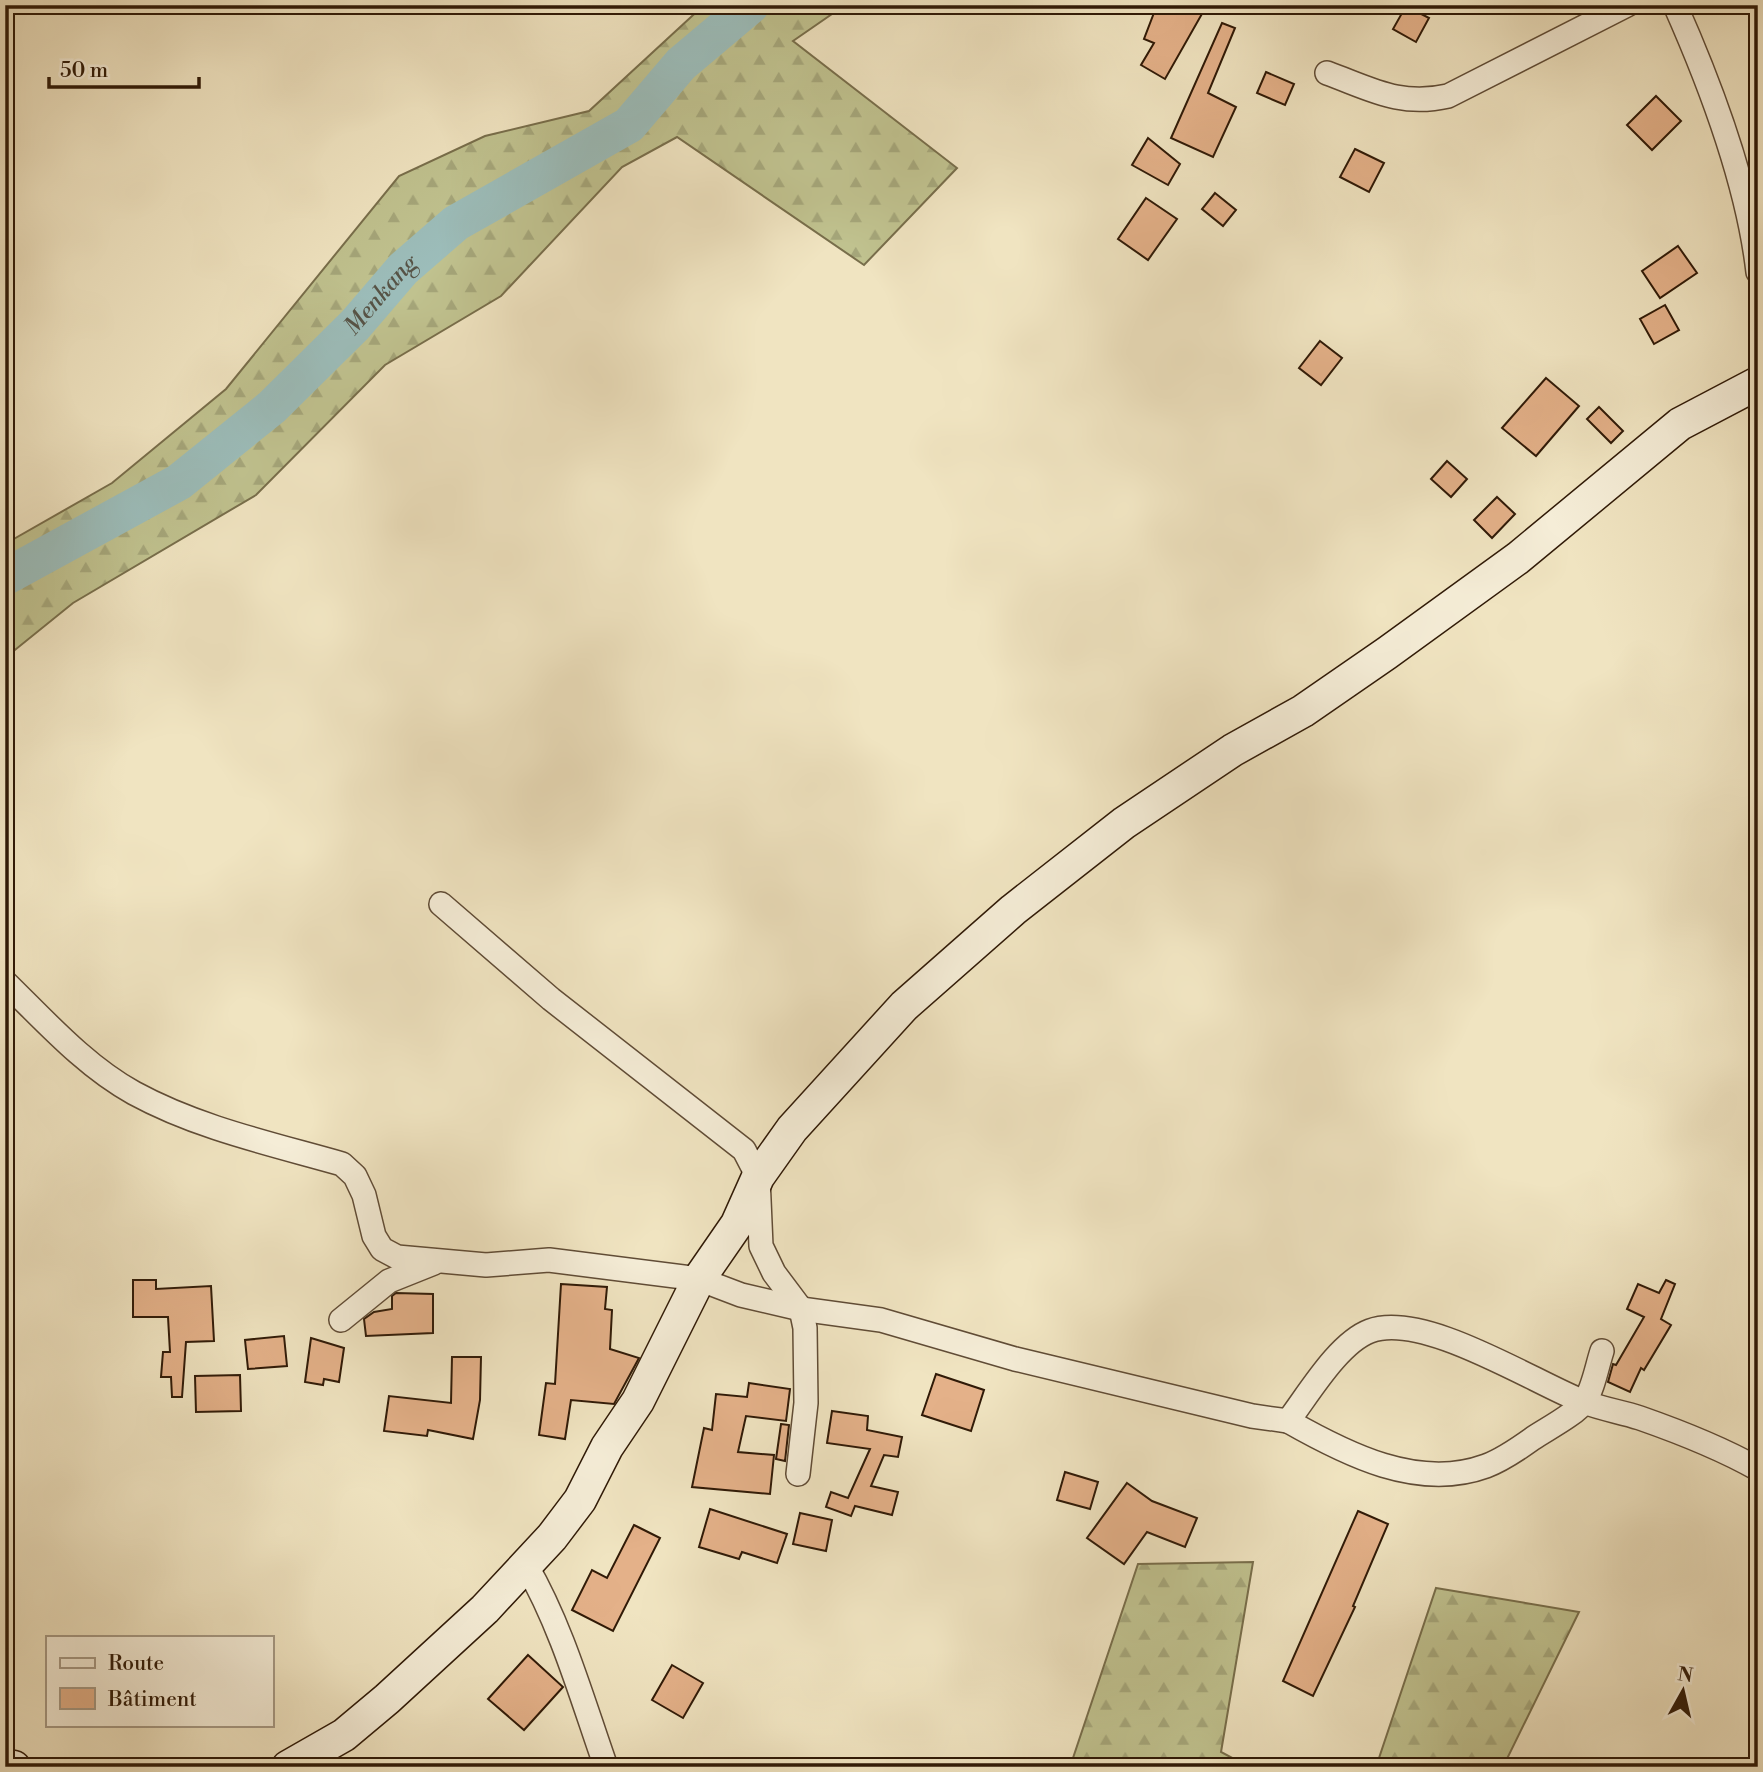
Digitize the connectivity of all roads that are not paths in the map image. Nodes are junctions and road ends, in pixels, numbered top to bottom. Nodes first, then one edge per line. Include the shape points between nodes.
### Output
1 (1627, 5) edge
2 (1675, 5) edge
3 (1327, 73) dead end
4 (1758, 272) edge
5 (1758, 383) edge
6 (441, 904) dead end
7 (5, 982) edge
8 (758, 1177) junction
9 (437, 1262) junction
10 (699, 1279) junction
11 (801, 1309) junction
12 (341, 1320) dead end
13 (1602, 1351) dead end
14 (1584, 1402) junction
15 (1288, 1421) junction
16 (1758, 1469) edge
17 (798, 1474) dead end
18 (526, 1565) junction
19 (5, 1765) edge
20 (14, 1767) edge
21 (288, 1767) edge
22 (606, 1767) edge

1 - 3 street via 1448,96 1426,101 1380,94
2 - 4 street via 1727,138
5 - 8 street via 1680,424 1518,558 1420,629 1303,711 1233,750 1124,823 1056,875 904,1006 824,1092
6 - 8 street via 551,999 720,1128 744,1150
7 - 9 street via 79,1054 134,1093 231,1133 342,1164 355,1176 364,1195 382,1249 397,1257
8 - 10 street via 737,1224
8 - 11 street via 761,1246
9 - 10 street via 486,1265 549,1260
9 - 12 street via 389,1281
10 - 11 street
10 - 18 street via 654,1371 580,1500
11 - 15 street via 881,1320 1015,1359
11 - 17 street via 806,1403
13 - 14 street
14 - 15 street via 1487,1466 1446,1474 1399,1470 1372,1462
14 - 15 street via 1478,1352 1422,1333 1381,1328 1345,1349
14 - 16 street via 1665,1427
18 - 21 street via 387,1699 344,1735
18 - 22 street via 560,1640
19 - 20 street

